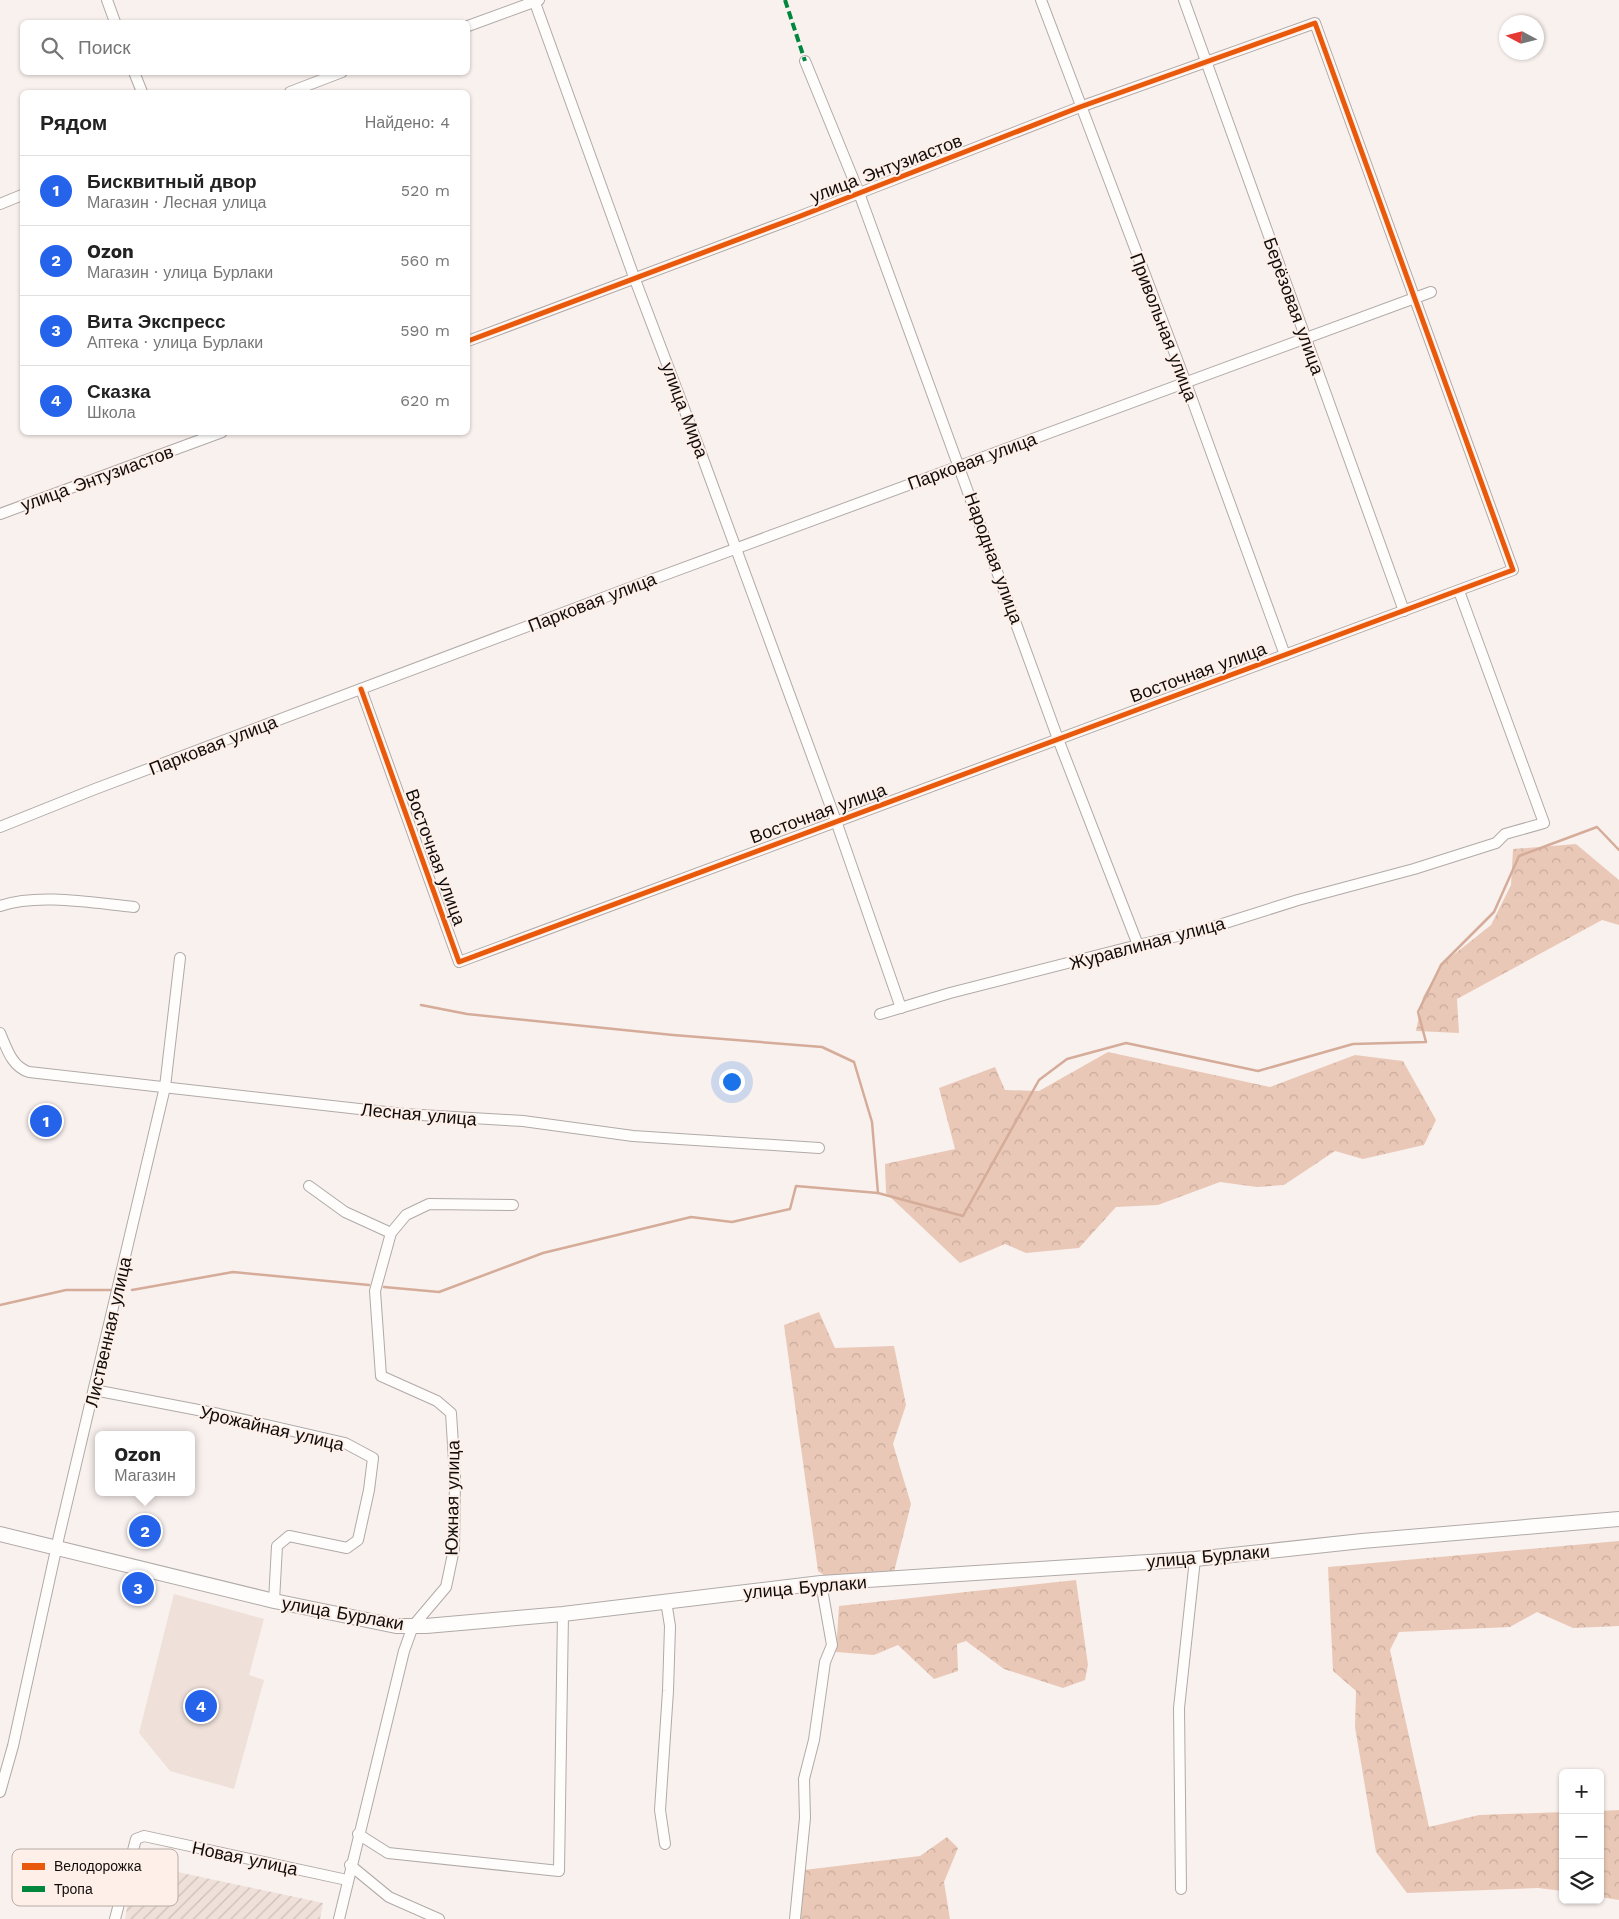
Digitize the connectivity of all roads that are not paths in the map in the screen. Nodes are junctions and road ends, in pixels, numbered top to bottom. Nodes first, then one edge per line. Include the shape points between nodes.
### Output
1 (107, 0) edge
2 (1041, 0) edge
3 (1184, 0) edge
4 (536, 1) edge
5 (114, 20) edge
6 (470, 25) edge
7 (805, 60) dead end
8 (1206, 63) junction
9 (135, 75) edge
10 (334, 75) edge
11 (141, 90) edge
12 (295, 90) edge
13 (1080, 107) junction
14 (860, 193) junction
15 (20, 196) edge
16 (0, 204) edge
17 (634, 278) junction
18 (1431, 292) dead end
19 (1415, 298) junction
20 (1306, 339) junction
21 (470, 340) edge
22 (1186, 383) junction
23 (214, 435) edge
24 (960, 464) junction
25 (0, 514) edge
26 (736, 548) junction
27 (1459, 591) junction
28 (1404, 611) junction
29 (1285, 655) junction
30 (361, 690) junction
31 (1058, 738) junction
32 (836, 821) junction
33 (0, 827) edge
34 (0, 906) edge
35 (134, 906) dead end
36 (1138, 945) junction
37 (180, 958) dead end
38 (901, 1008) junction
39 (880, 1014) dead end
40 (0, 1034) edge
41 (165, 1087) junction
42 (819, 1148) dead end
43 (309, 1186) dead end
44 (513, 1205) dead end
45 (392, 1233) junction
46 (94, 1390) junction
47 (1619, 1519) edge
48 (0, 1534) edge
49 (57, 1549) junction
50 (1195, 1559) junction
51 (821, 1583) junction
52 (274, 1601) junction
53 (666, 1601) junction
54 (563, 1614) junction
55 (413, 1626) junction
56 (0, 1792) edge
57 (358, 1834) junction
58 (665, 1844) dead end
59 (133, 1849) edge
60 (350, 1865) junction
61 (347, 1880) junction
62 (1181, 1889) dead end
63 (118, 1906) edge
64 (115, 1919) edge
65 (339, 1919) edge
66 (439, 1919) edge
67 (795, 1919) edge

1 - 5 street
2 - 13 street, Привольная улица
3 - 8 street, Берёзовая улица
4 - 6 street
4 - 17 street, улица Мира
7 - 14 street, Народная улица
8 - 13 street, улица Энтузиастов
8 - 19 street, улица Энтузиастов via 1315,23
8 - 20 street, Берёзовая улица
9 - 11 street
10 - 12 street
13 - 14 street, улица Энтузиастов
13 - 22 street, Привольная улица
14 - 17 street, улица Энтузиастов
14 - 24 street, Народная улица
15 - 16 street
17 - 21 street, улица Энтузиастов
17 - 26 street, улица Мира
18 - 19 street, Парковая улица
19 - 20 street, Парковая улица
19 - 27 street, Восточная улица via 1513,570
20 - 22 street, Парковая улица
20 - 28 street, Берёзовая улица
22 - 24 street, Парковая улица
22 - 29 street, Привольная улица
23 - 25 street, улица Энтузиастов
24 - 26 street, Парковая улица
24 - 31 street, Народная улица
26 - 30 street, Парковая улица
26 - 32 street, улица Мира
27 - 28 street, Восточная улица
27 - 36 street, Журавлиная улица via 1544,824 1505,834 1496,843 1414,869 1298,900 1200,932
28 - 29 street, Восточная улица
29 - 31 street, Восточная улица
30 - 32 street, Восточная улица via 459,962
30 - 33 street, Парковая улица
31 - 32 street, Восточная улица
31 - 36 street, Народная улица
32 - 38 street, улица Мира
34 - 35 street via 47,900
36 - 38 street, Журавлиная улица
37 - 41 street, Лиственная улица
38 - 39 street, Журавлиная улица
40 - 41 street, Лесная улица via 20,1069
41 - 42 street, Лесная улица via 404,1114 523,1121 632,1136
41 - 46 street, Лиственная улица
43 - 45 street via 344,1212
44 - 45 street, Южная улица via 429,1204 406,1215
45 - 55 street, Южная улица via 376,1291 381,1376 436,1401 451,1412 454,1444 454,1549 446,1587
46 - 49 street, Лиственная улица
46 - 52 street, Урожайная улица via 218,1414 345,1444 373,1458 358,1540 347,1548 289,1536 278,1546
47 - 50 street, улица Бурлаки
48 - 49 street, улица Бурлаки
49 - 52 street, улица Бурлаки
49 - 56 street, Лиственная улица
50 - 51 street, улица Бурлаки
50 - 62 street via 1179,1708
51 - 53 street, улица Бурлаки
51 - 67 street via 832,1645 825,1662 814,1740 804,1779 804,1818
52 - 55 street, улица Бурлаки via 396,1626
53 - 54 street, улица Бурлаки
53 - 58 street via 670,1626 660,1810
54 - 55 street, улица Бурлаки
54 - 57 street via 559,1871 388,1852
55 - 57 street, Южная улица
57 - 60 street, Южная улица
59 - 61 street, Новая улица via 136,1839 144,1836
60 - 61 street, Южная улица
60 - 66 street via 390,1897
61 - 65 street, Южная улица
63 - 64 street, Новая улица

